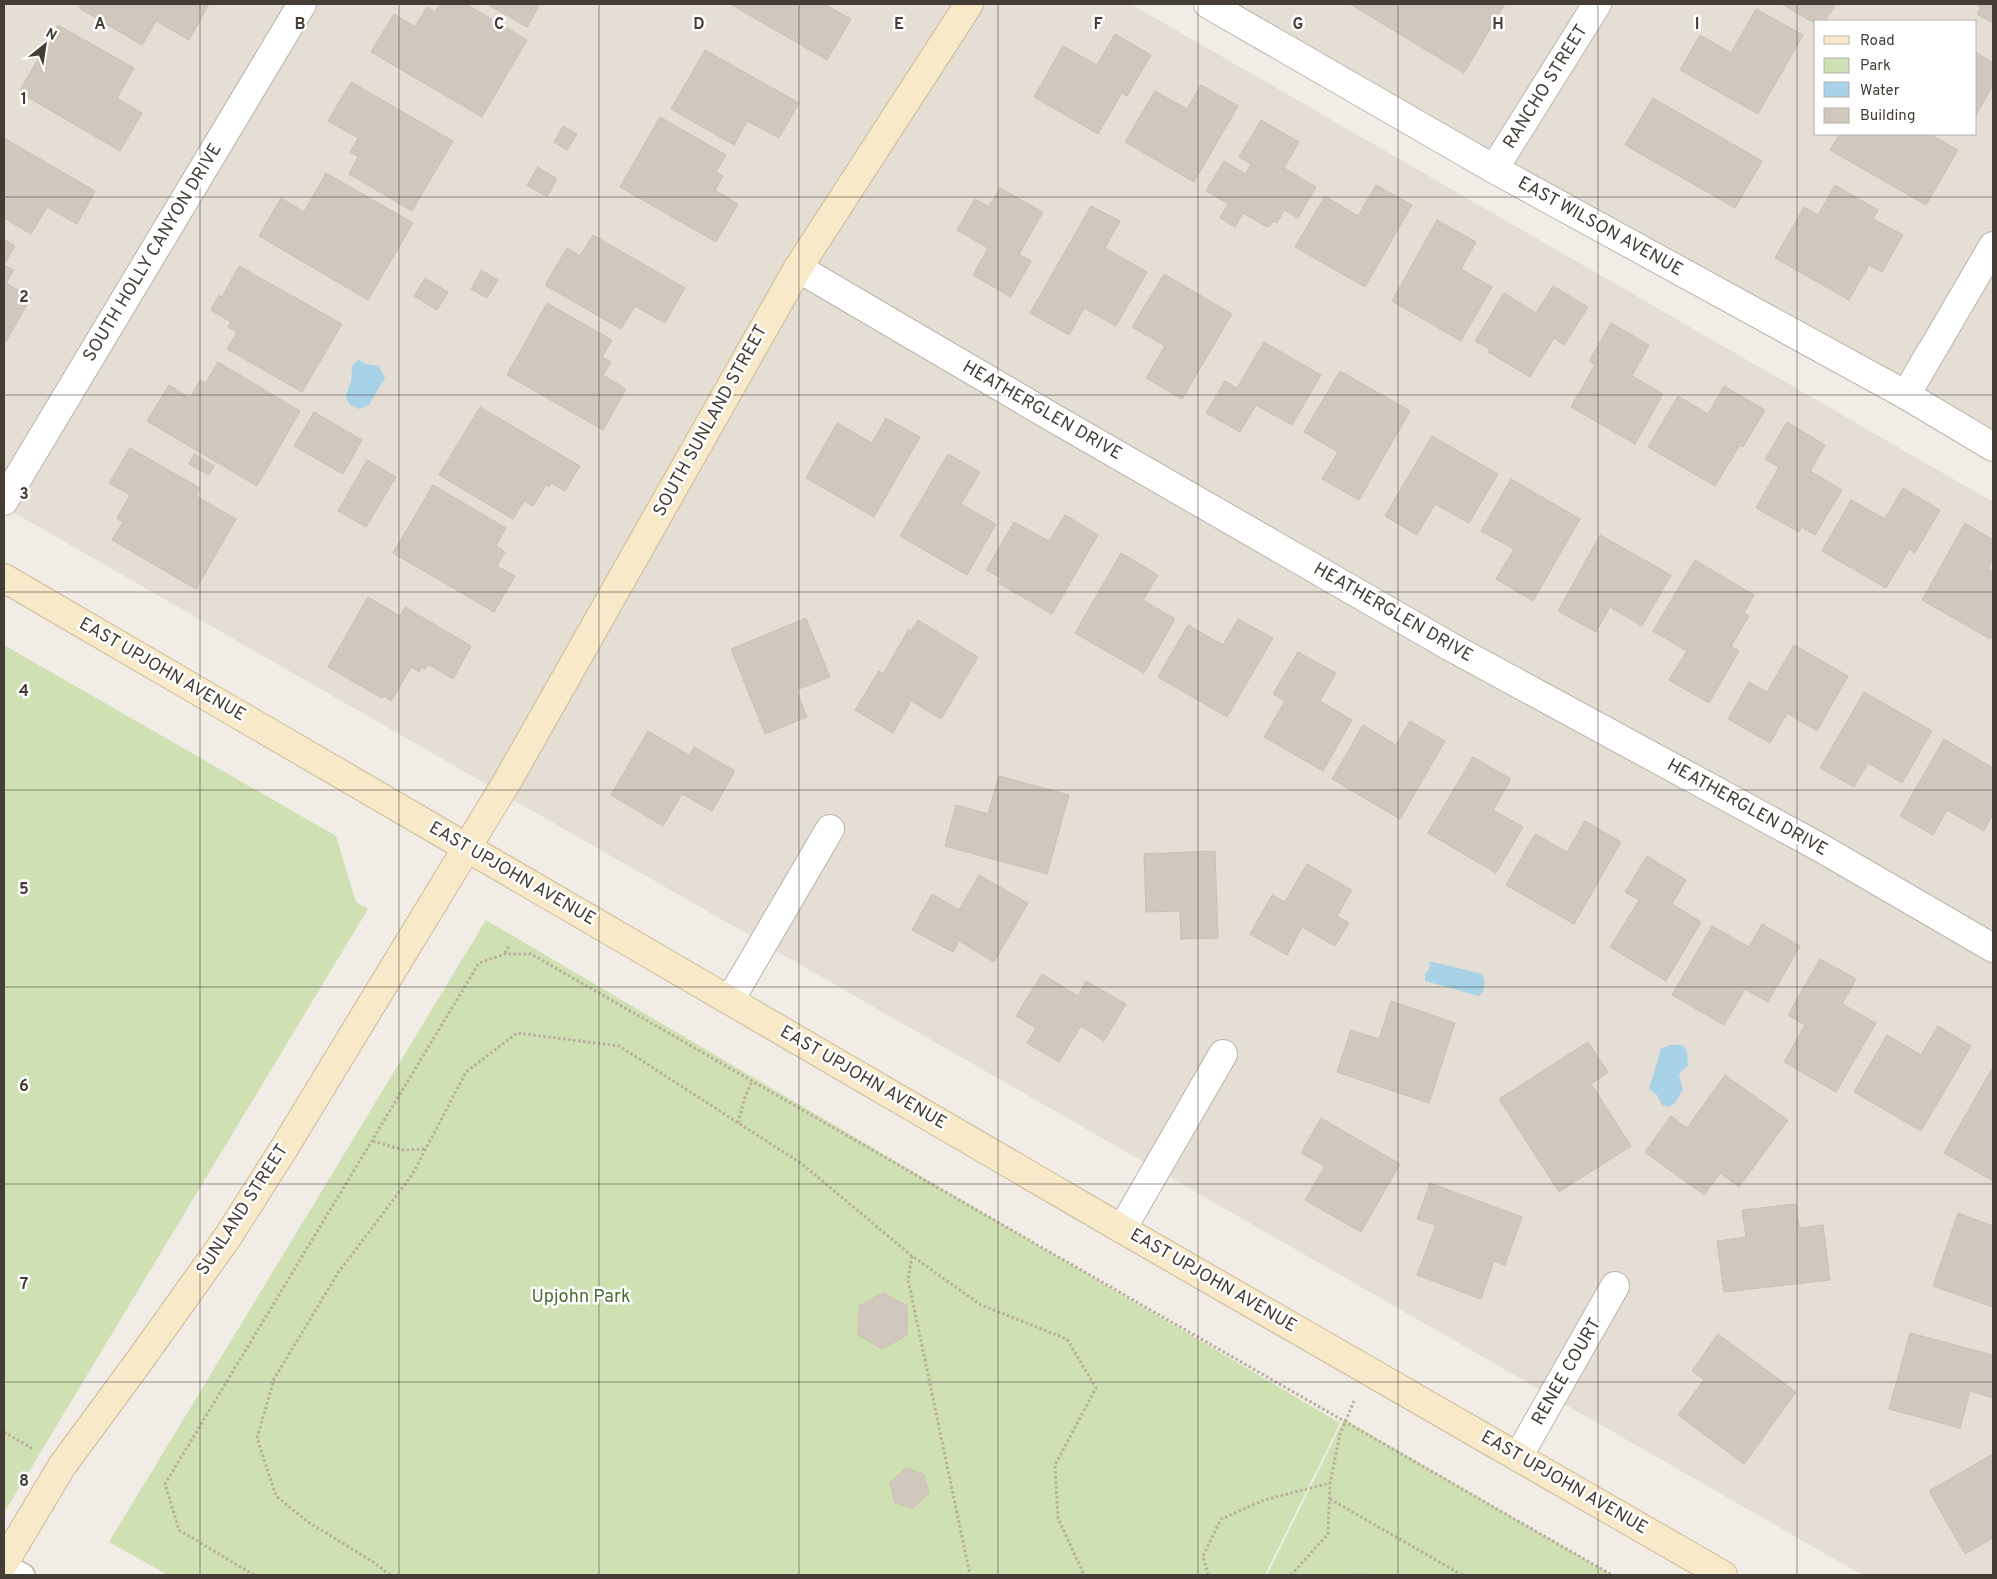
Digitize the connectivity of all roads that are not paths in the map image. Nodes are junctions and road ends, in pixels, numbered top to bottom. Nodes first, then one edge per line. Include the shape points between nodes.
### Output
1 (302, 4) edge
2 (969, 4) edge
3 (1208, 4) edge
4 (1597, 4) edge
5 (1494, 169) junction
6 (1993, 246) edge
7 (798, 268) junction
8 (1906, 395) junction
9 (1993, 447) edge
10 (4, 502) edge
11 (4, 578) edge
12 (830, 829) dead end
13 (468, 848) junction
14 (1993, 948) edge
15 (730, 1000) junction
16 (1223, 1054) dead end
17 (1122, 1229) junction
18 (1615, 1286) dead end
19 (1518, 1457) junction
20 (4, 1564) edge
21 (24, 1575) edge
22 (1723, 1575) edge

1 - 10 street, SOUTH HOLLY CANYON DRIVE
2 - 7 street, SOUTH SUNLAND STREET
3 - 5 street, EAST WILSON AVENUE
4 - 5 street, RANCHO STREET
5 - 8 street, EAST WILSON AVENUE
6 - 8 street
7 - 13 street, SOUTH SUNLAND STREET
7 - 14 street, HEATHERGLEN DRIVE via 1442,642 1821,848
8 - 9 street, EAST WILSON AVENUE
11 - 13 street, EAST UPJOHN AVENUE
12 - 15 street
13 - 15 street, EAST UPJOHN AVENUE
13 - 20 street, SUNLAND STREET via 227,1238 62,1466
15 - 17 street, EAST UPJOHN AVENUE
16 - 17 street
17 - 19 street, EAST UPJOHN AVENUE
18 - 19 street, RENEE COURT
19 - 22 street, EAST UPJOHN AVENUE
20 - 21 lane

